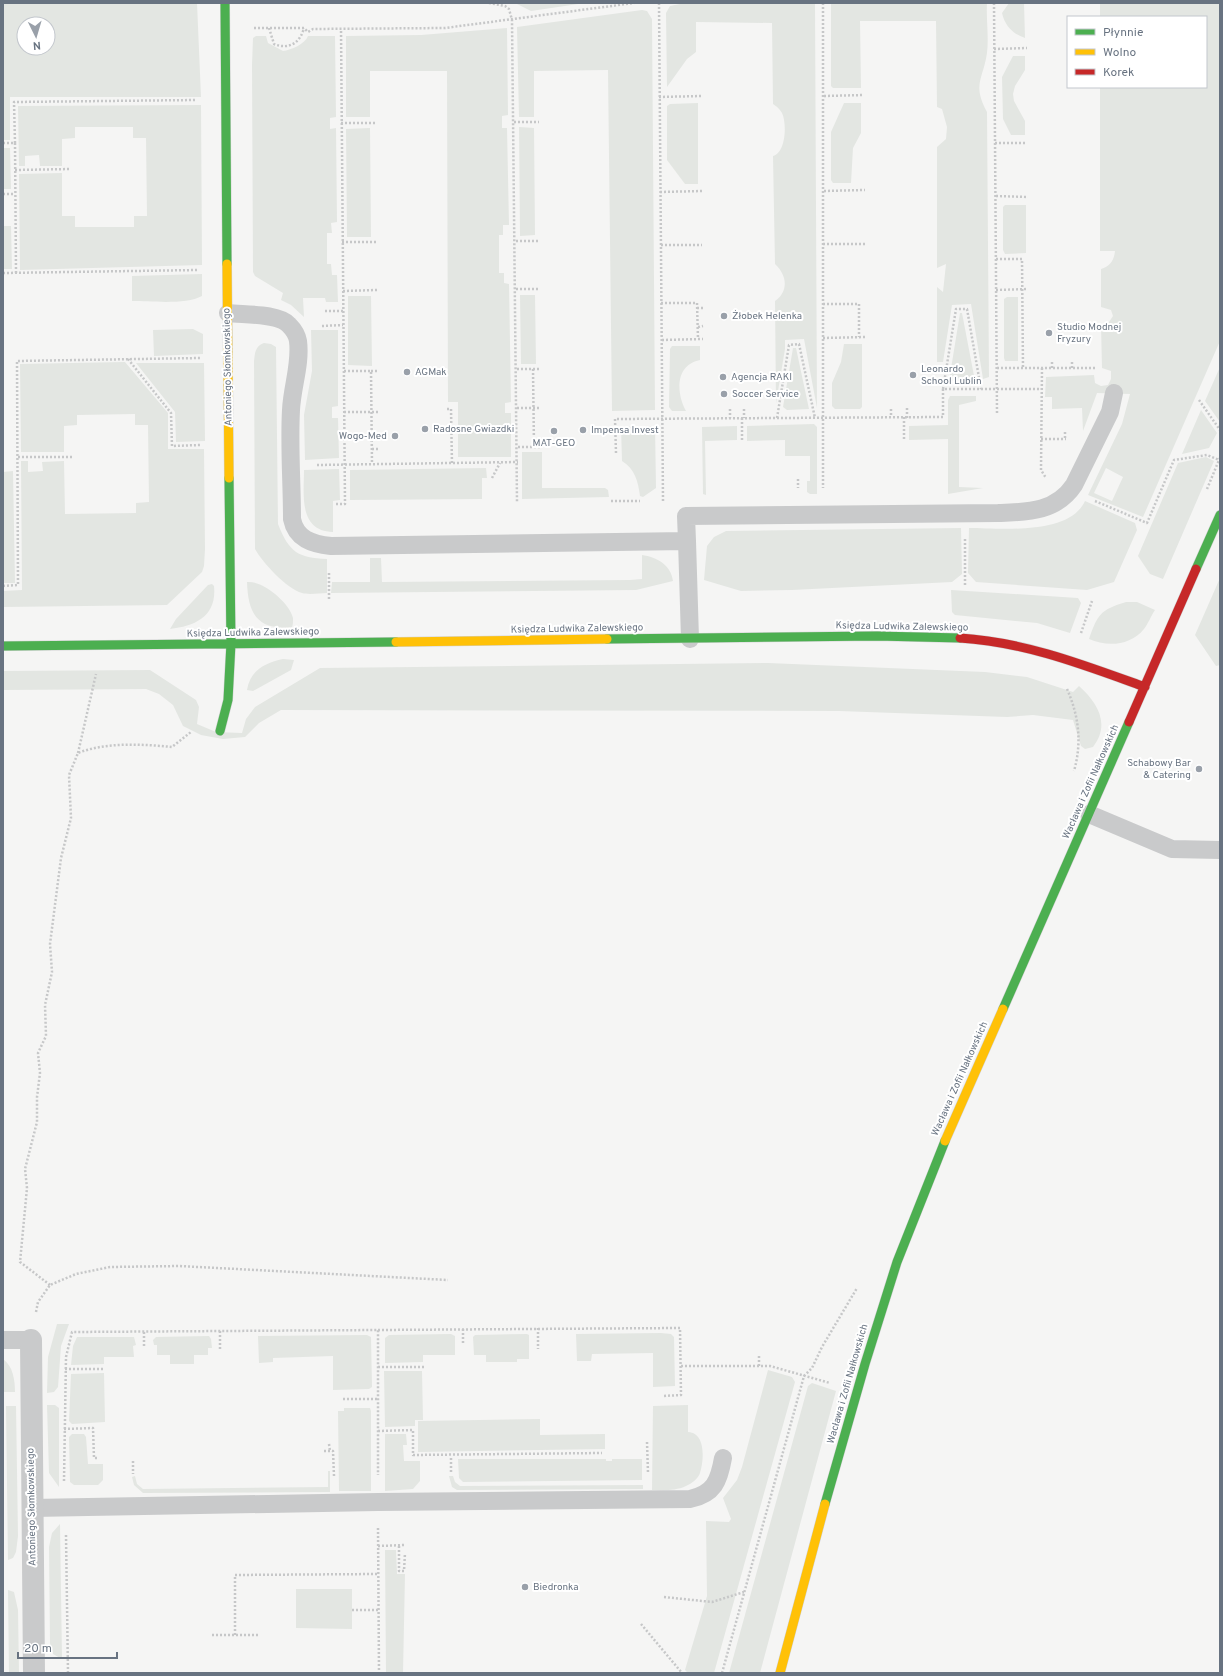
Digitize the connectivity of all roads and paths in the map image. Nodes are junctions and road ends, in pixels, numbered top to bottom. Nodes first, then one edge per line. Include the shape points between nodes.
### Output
1 (225, 3) edge
2 (489, 3) edge
3 (634, 3) edge
4 (659, 3) edge
5 (823, 3) edge
6 (994, 3) edge
7 (512, 20) junction
8 (248, 28) dead end
9 (269, 28) junction
10 (304, 28) junction
11 (340, 28) junction
12 (1027, 48) dead end
13 (994, 49) junction
14 (864, 95) dead end
15 (701, 96) dead end
16 (824, 96) junction
17 (659, 97) junction
18 (198, 100) dead end
19 (514, 122) junction
20 (539, 122) dead end
21 (341, 123) junction
22 (376, 123) dead end
23 (3, 143) edge
24 (14, 143) junction
25 (995, 143) junction
26 (1027, 143) dead end
27 (70, 169) dead end
28 (15, 170) junction
29 (865, 190) dead end
30 (702, 191) dead end
31 (824, 191) junction
32 (660, 192) junction
33 (3, 194) edge
34 (15, 194) junction
35 (996, 196) junction
36 (1028, 197) dead end
37 (516, 241) junction
38 (540, 241) dead end
39 (342, 242) junction
40 (377, 242) dead end
41 (823, 244) junction
42 (865, 244) dead end
43 (661, 245) junction
44 (702, 245) dead end
45 (996, 259) junction
46 (200, 270) dead end
47 (3, 273) edge
48 (16, 273) junction
49 (516, 289) junction
50 (540, 289) dead end
51 (1022, 289) junction
52 (1028, 289) dead end
53 (377, 290) dead end
54 (996, 290) junction
55 (342, 291) junction
56 (661, 302) junction
57 (823, 304) junction
58 (697, 308) junction
59 (703, 308) dead end
60 (325, 311) dead end
61 (343, 311) junction
62 (228, 313) junction
63 (703, 326) dead end
64 (698, 327) junction
65 (859, 337) junction
66 (866, 337) dead end
67 (823, 338) junction
68 (698, 339) junction
69 (703, 339) dead end
70 (662, 340) junction
71 (202, 358) dead end
72 (128, 359) junction
73 (1052, 361) dead end
74 (1072, 361) dead end
75 (996, 368) junction
76 (1023, 368) junction
77 (1042, 368) junction
78 (1052, 368) junction
79 (1072, 368) junction
80 (1095, 368) dead end
81 (517, 369) junction
82 (533, 369) junction
83 (541, 369) dead end
84 (344, 371) junction
85 (371, 371) junction
86 (378, 371) dead end
87 (942, 389) junction
88 (980, 389) junction
89 (996, 389) junction
90 (1041, 389) junction
91 (1114, 394) dead end
92 (1199, 400) dead end
93 (518, 408) junction
94 (534, 408) junction
95 (541, 408) dead end
96 (891, 408) dead end
97 (907, 408) dead end
98 (447, 409) dead end
99 (730, 409) dead end
100 (744, 409) dead end
101 (344, 412) junction
102 (371, 412) junction
103 (378, 412) dead end
104 (997, 414) dead end
105 (891, 417) junction
106 (662, 418) junction
107 (730, 418) junction
108 (743, 418) junction
109 (777, 418) junction
110 (815, 418) junction
111 (824, 418) junction
112 (906, 418) junction
113 (616, 428) junction
114 (610, 429) dead end
115 (447, 430) dead end
116 (451, 430) junction
117 (1220, 430) edge
118 (1065, 432) dead end
119 (1041, 439) junction
120 (742, 440) dead end
121 (904, 440) dead end
122 (201, 445) dead end
123 (518, 447) junction
124 (534, 447) junction
125 (541, 447) dead end
126 (379, 449) dead end
127 (372, 450) junction
128 (616, 453) dead end
129 (18, 457) junction
130 (72, 457) dead end
131 (1220, 458) edge
132 (518, 462) junction
133 (500, 463) junction
134 (344, 464) junction
135 (372, 464) junction
136 (452, 464) junction
137 (292, 465) junction
138 (492, 478) dead end
139 (1047, 479) dead end
140 (824, 492) dead end
141 (611, 501) dead end
142 (640, 501) dead end
143 (663, 501) dead end
144 (517, 502) dead end
145 (336, 504) dead end
146 (1125, 514) dead end
147 (1220, 515) edge
148 (965, 534) dead end
149 (687, 541) junction
150 (3, 586) edge
151 (965, 586) dead end
152 (329, 587) dead end
153 (329, 599) dead end
154 (690, 639) junction
155 (231, 643) junction
156 (3, 646) edge
157 (97, 672) dead end
158 (1145, 687) junction
159 (193, 731) dead end
160 (220, 731) dead end
161 (78, 753) junction
162 (1089, 814) junction
163 (1220, 850) edge
164 (448, 1280) dead end
165 (50, 1285) junction
166 (538, 1328) junction
167 (463, 1329) junction
168 (378, 1330) junction
169 (220, 1331) junction
170 (144, 1332) junction
171 (3, 1340) edge
172 (31, 1340) junction
173 (463, 1345) dead end
174 (144, 1348) dead end
175 (220, 1348) dead end
176 (538, 1349) dead end
177 (759, 1355) dead end
178 (681, 1366) junction
179 (759, 1366) junction
180 (425, 1367) dead end
181 (378, 1368) junction
182 (65, 1369) junction
183 (105, 1369) dead end
184 (804, 1376) junction
185 (857, 1390) junction
186 (663, 1396) dead end
187 (343, 1399) dead end
188 (378, 1399) junction
189 (64, 1429) junction
190 (378, 1431) junction
191 (329, 1444) dead end
192 (324, 1451) dead end
193 (330, 1451) junction
194 (602, 1453) dead end
195 (98, 1458) dead end
196 (451, 1458) dead end
197 (723, 1458) dead end
198 (133, 1461) dead end
199 (451, 1473) dead end
200 (133, 1474) dead end
201 (378, 1502) junction
202 (335, 1503) junction
203 (66, 1507) junction
204 (32, 1508) junction
205 (406, 1545) dead end
206 (378, 1546) junction
207 (399, 1546) junction
208 (406, 1553) dead end
209 (377, 1574) junction
210 (744, 1592) junction
211 (664, 1597) dead end
212 (352, 1610) dead end
213 (378, 1610) junction
214 (641, 1624) dead end
215 (212, 1635) dead end
216 (236, 1635) junction
217 (258, 1635) dead end
218 (34, 1673) edge
219 (68, 1673) edge
220 (379, 1673) edge
221 (682, 1673) edge
222 (722, 1673) edge
223 (780, 1673) edge

1 - 62 street, Antoniego Słomkowskiego
2 - 7 path via 505,6 509,9
3 - 7 path
4 - 17 path
5 - 16 path
6 - 13 path
7 - 11 path via 445,28
7 - 19 path
8 - 9 path
9 - 10 path
9 - 10 path via 274,44 284,47 299,40
10 - 11 path via 308,32 313,29
11 - 21 path
12 - 13 path
13 - 25 path
14 - 16 path
15 - 17 path
16 - 31 path
17 - 32 path
18 - 24 path via 14,102
19 - 20 path
19 - 37 path
21 - 22 path
21 - 39 path
23 - 24 path
24 - 28 path
25 - 26 path
25 - 35 path
27 - 28 path
28 - 34 path
29 - 31 path
30 - 32 path
31 - 41 path
32 - 43 path
33 - 34 path
34 - 48 path
35 - 36 path
35 - 45 path
37 - 38 path
37 - 49 path
39 - 40 path
39 - 55 path
41 - 42 path
41 - 57 path
43 - 44 path
43 - 56 path
45 - 51 path via 1022,259
45 - 54 path
46 - 48 path
47 - 48 path
49 - 50 path
49 - 81 path
51 - 52 path
51 - 54 path
51 - 76 path
53 - 55 path
54 - 75 path
55 - 61 path
56 - 58 path via 697,303
56 - 70 path
57 - 65 path via 859,304
57 - 67 path
58 - 59 path
58 - 64 path
60 - 61 path
61 - 84 path
62 - 137 lane via 280,319 296,333 298,370 291,409
62 - 155 street, Antoniego Słomkowskiego
63 - 64 path
64 - 68 path
65 - 66 path
65 - 67 path
67 - 111 path
68 - 69 path
68 - 70 path
70 - 106 path
71 - 72 path
72 - 122 path via 171,413 172,446
72 - 129 path via 17,361
73 - 78 path
74 - 79 path
75 - 76 path
75 - 89 path
76 - 77 path
77 - 78 path
77 - 90 path
78 - 79 path
79 - 80 path
81 - 82 path
81 - 93 path
82 - 83 path
82 - 94 path
84 - 85 path
84 - 101 path
85 - 86 path
85 - 102 path
87 - 88 path
87 - 88 path via 956,309 966,309
87 - 112 path via 943,417
88 - 89 path
89 - 90 path
89 - 104 path
90 - 119 path
91 - 149 lane via 1110,412 1074,485 1068,494 1050,507 1027,512 998,513 686,516
92 - 117 path
93 - 94 path
93 - 123 path
94 - 95 path
94 - 124 path
96 - 105 path
97 - 112 path
98 - 116 path via 451,409
99 - 107 path
100 - 108 path
101 - 102 path
101 - 134 path
102 - 103 path
102 - 127 path
105 - 111 path
105 - 112 path
106 - 107 path
106 - 113 path via 615,419
106 - 143 path
107 - 108 path
108 - 109 path
108 - 120 path
109 - 110 path
109 - 110 path via 789,345 799,344
110 - 111 path
111 - 140 path
112 - 121 path
113 - 114 path
113 - 128 path
115 - 116 path
116 - 136 path
118 - 119 path via 1066,439
119 - 139 path via 1041,470
123 - 124 path
123 - 132 path
124 - 125 path
126 - 127 path
127 - 135 path
129 - 130 path
129 - 150 path via 18,585
131 - 146 path via 1219,460 1207,455 1174,460 1146,523
132 - 133 path
132 - 144 path
133 - 136 path
133 - 138 path
134 - 135 path
134 - 137 path
134 - 145 path via 345,504
135 - 136 path
137 - 149 lane via 294,526 308,542 319,545
141 - 142 path
147 - 158 street, Wacława i Zofii Nałkowskich
148 - 151 path
149 - 154 lane
152 - 153 path
154 - 155 street, Księdza Ludwika Zalewskiego
154 - 158 street, Księdza Ludwika Zalewskiego via 877,636 1000,642 1071,660
155 - 156 street, Księdza Ludwika Zalewskiego
155 - 160 street, Antoniego Słomkowskiego via 228,700
157 - 161 path
158 - 162 street, Wacława i Zofii Nałkowskich
159 - 161 path via 172,747 117,746 90,748
161 - 165 path via 70,775 71,818 61,858 50,944 52,972 44,1005 46,1036 38,1053 40,1073 37,1122 25,1169 27,1188 20,1262
162 - 163 lane via 1172,849
162 - 185 street, Wacława i Zofii Nałkowskich via 920,1202 883,1303
164 - 165 path via 179,1266 110,1266 76,1274
165 - 172 path via 38,1302
166 - 167 path
166 - 176 path
166 - 178 path via 680,1328
167 - 168 path
167 - 173 path
168 - 169 path
168 - 181 path
169 - 170 path
169 - 175 path
170 - 174 path
170 - 182 path via 72,1332
171 - 172 lane
172 - 204 street, Antoniego Słomkowskiego
177 - 179 path
178 - 179 path
178 - 186 path via 681,1395
179 - 184 path via 770,1366
180 - 181 path
181 - 188 path
182 - 183 path
182 - 189 path
184 - 185 path
184 - 210 path
185 - 223 street, Wacława i Zofii Nałkowskich
187 - 188 path
188 - 190 path
189 - 195 path via 93,1428 94,1458
189 - 203 path
190 - 194 path via 412,1430 413,1456
190 - 201 path
191 - 193 path
192 - 193 path
193 - 202 path via 333,1451
196 - 199 path
197 - 201 lane via 720,1476 709,1493 690,1500
198 - 200 path
201 - 202 lane
201 - 206 path
202 - 203 lane
203 - 204 lane
203 - 219 path
204 - 218 street, Antoniego Słomkowskiego
205 - 207 path
206 - 207 path
206 - 209 path
207 - 208 path via 399,1571 404,1571
209 - 213 path
209 - 216 path via 235,1575
210 - 211 path via 712,1602
210 - 222 path
212 - 213 path
213 - 220 path
214 - 221 path
215 - 216 path
216 - 217 path

